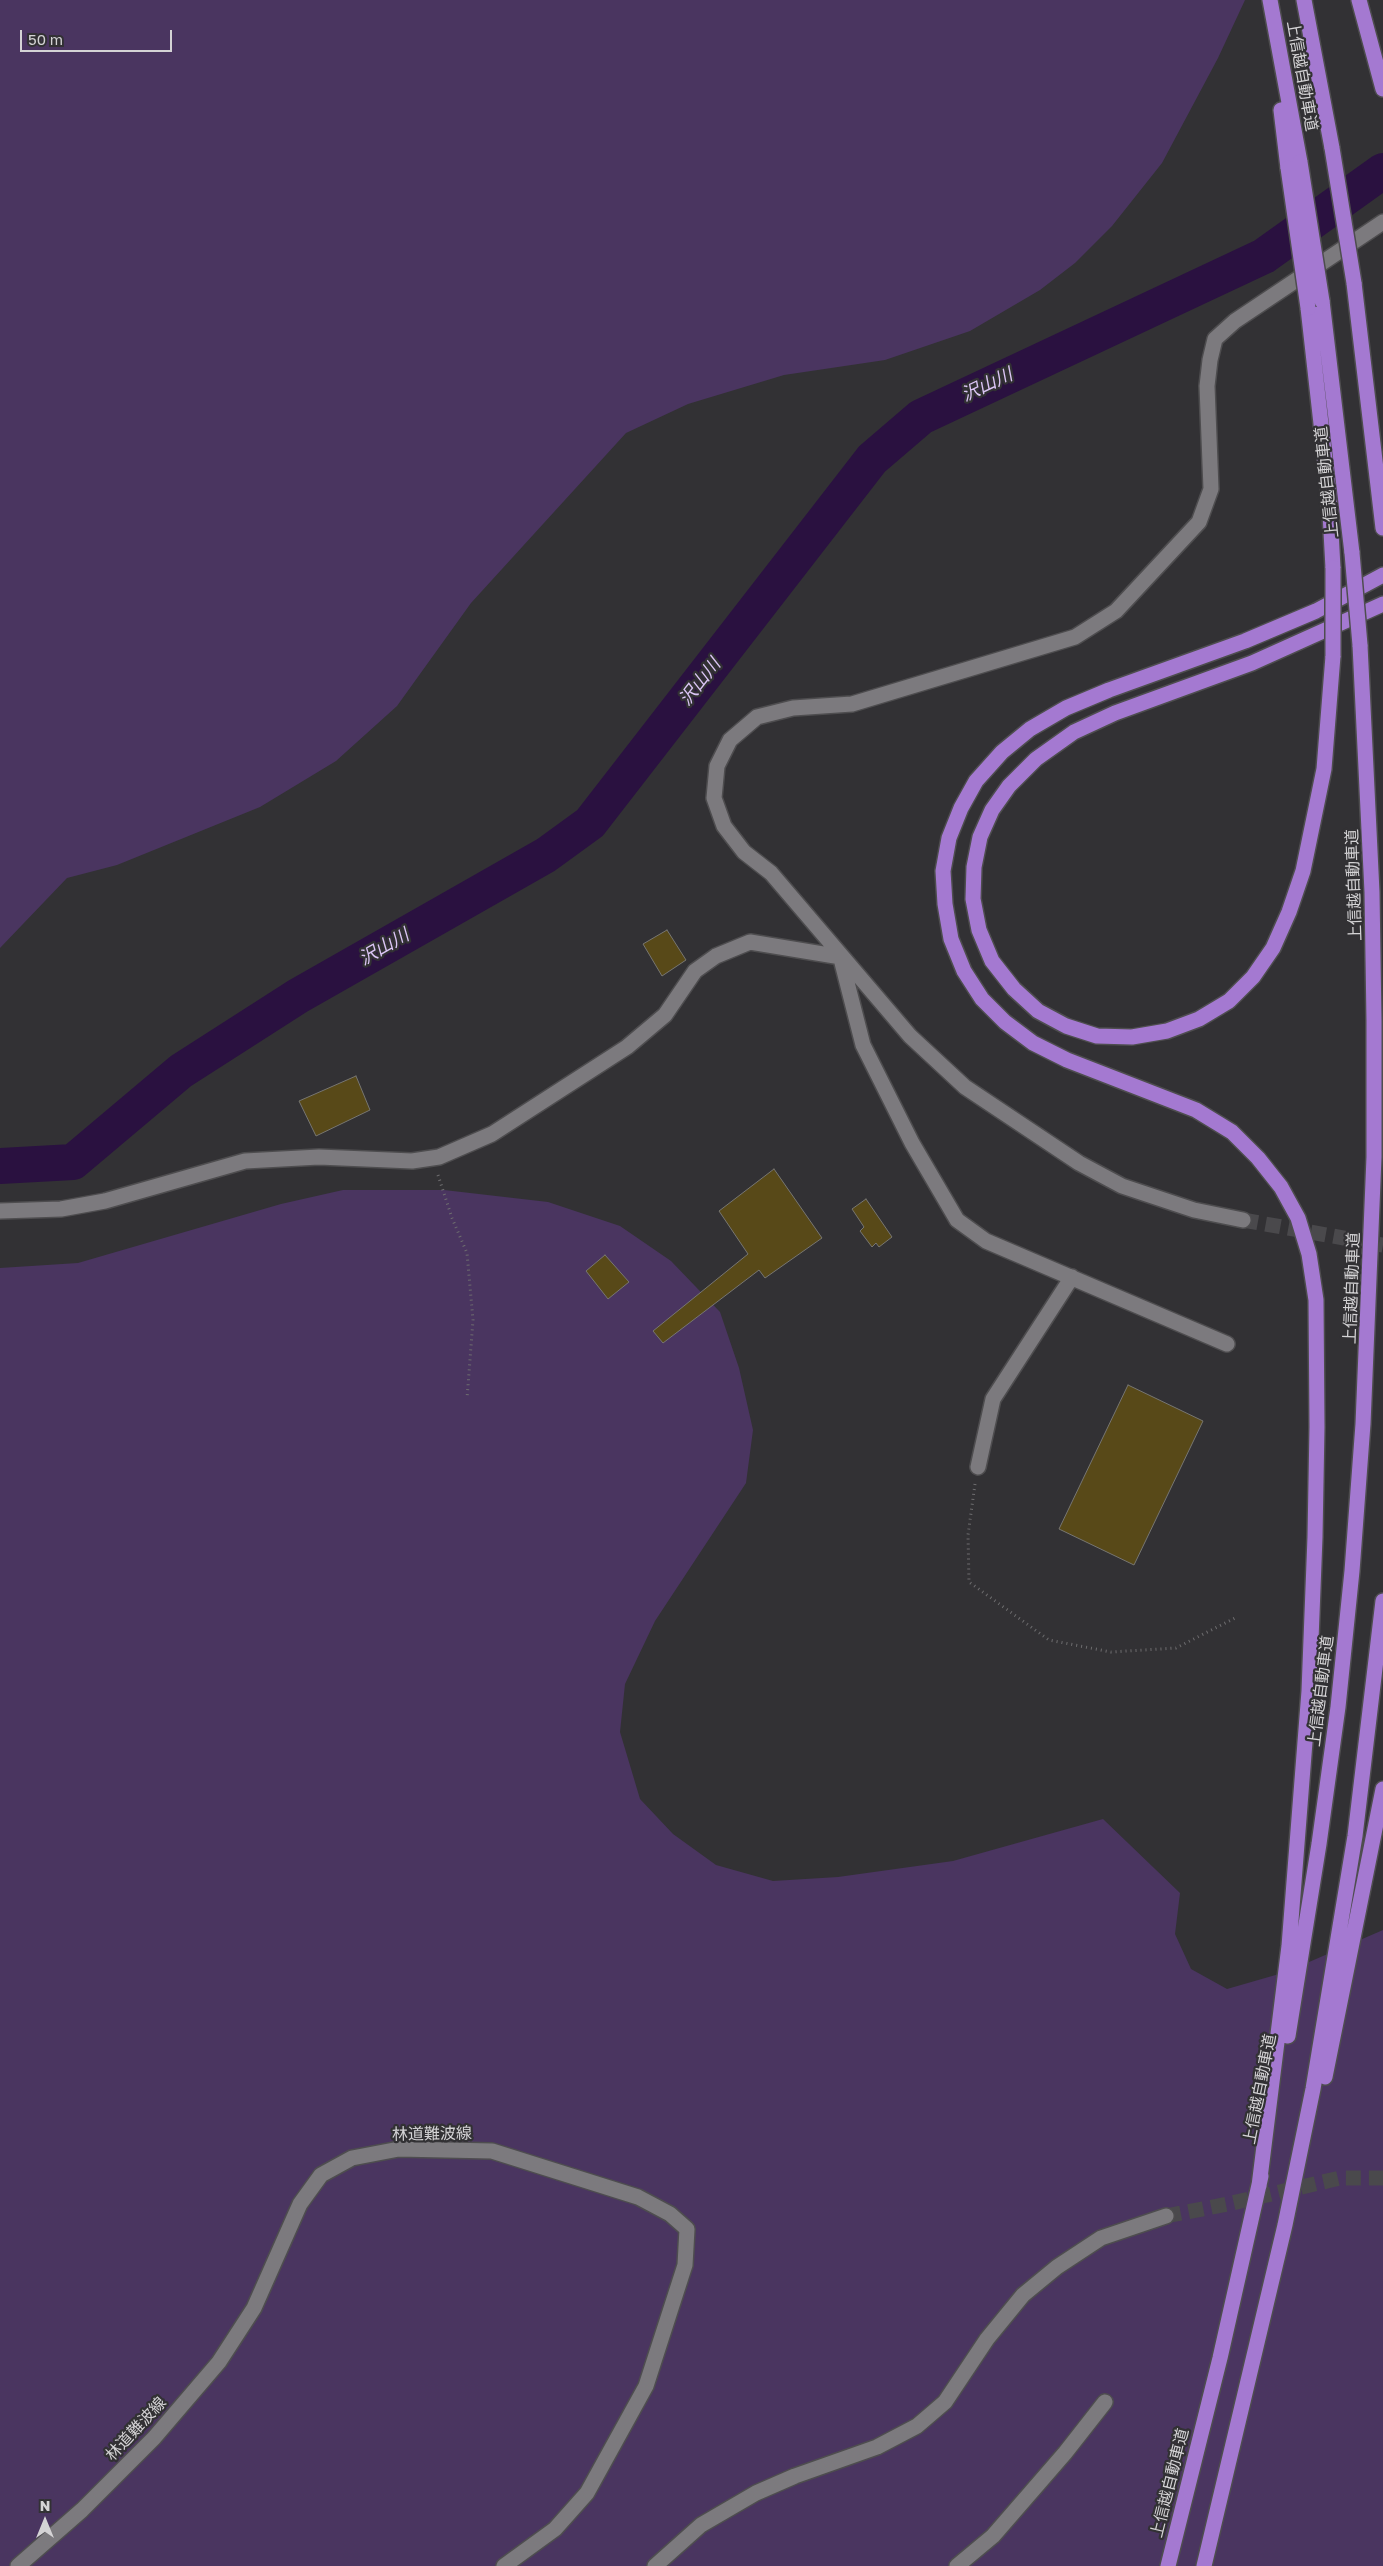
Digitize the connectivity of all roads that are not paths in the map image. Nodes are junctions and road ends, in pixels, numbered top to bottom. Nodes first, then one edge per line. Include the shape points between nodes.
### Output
1 (1304, 0) edge
2 (1360, 0) edge
3 (1271, 5) edge
4 (1383, 90) edge
5 (1294, 165) junction
6 (1383, 222) edge
7 (1383, 528) edge
8 (1383, 575) edge
9 (1383, 604) edge
10 (840, 957) junction
11 (0, 1211) edge
12 (1243, 1220) tunnel mouth
13 (1072, 1277) junction
14 (1227, 1344) dead end
15 (978, 1467) road end
16 (1383, 1601) edge
17 (1383, 1789) edge
18 (1259, 2186) junction
19 (1166, 2216) tunnel mouth
20 (1285, 2225) junction
21 (1105, 2402) dead end
22 (18, 2566) edge
23 (504, 2566) edge
24 (655, 2566) edge
25 (957, 2566) edge
26 (1168, 2566) edge
27 (1204, 2566) edge

1 - 7 highway, 上信越自動車道, bridge via 1354,284
2 - 4 highway
3 - 5 highway, 上信越自動車道
5 - 9 highway, bridge via 1329,495 1333,568 1333,656 1324,769 1303,871 1273,948 1253,977 1229,1002 1199,1019 1167,1031 1132,1037 1097,1036 1066,1026 1038,1011 1014,989 992,961 979,930 973,899 974,867 980,838 992,810 1009,786 1036,758 1082,728 1252,663
5 - 18 highway, 上信越自動車道, bridge via 1322,301 1360,645 1372,892 1374,1157 1363,1424 1338,1707 1319,1844
6 - 10 street via 1235,320 1215,339 1207,386 1211,489 1199,522 1116,611 1075,637 852,704 793,708 757,717 730,740 717,766 714,798 724,826 744,852 771,873
8 - 18 highway via 1316,611 1245,641 1109,690 1066,708 1030,729 1002,752 976,781 960,808 949,838 944,870 951,939 964,971 982,999 1033,1043 1067,1060 1196,1110 1232,1132 1281,1187 1298,1218 1310,1254 1316,1300 1317,1427 1309,1691 1289,1946
10 - 11 street via 750,942 716,956 695,971 665,1015 627,1047 492,1134 439,1157 412,1161 319,1157 245,1161 105,1201 61,1209
10 - 12 street via 910,1036 965,1087 1071,1158 1122,1186 1156,1199
10 - 13 street via 863,1045 912,1143 957,1220 986,1241
13 - 14 street
13 - 15 street via 993,1399
16 - 20 highway via 1372,1708 1338,1949
17 - 20 highway via 1312,2135
18 - 26 highway, 上信越自動車道
19 - 24 street via 1101,2238 1023,2295 987,2339 945,2402 917,2426 877,2447 756,2493 701,2525
20 - 27 highway
21 - 25 street via 993,2536
22 - 23 street, 林道難波線 via 82,2510 147,2444 219,2362 254,2308 300,2204 321,2175 352,2158 399,2149 492,2151 638,2196 670,2214 687,2229 685,2265 646,2386 587,2493 554,2529

